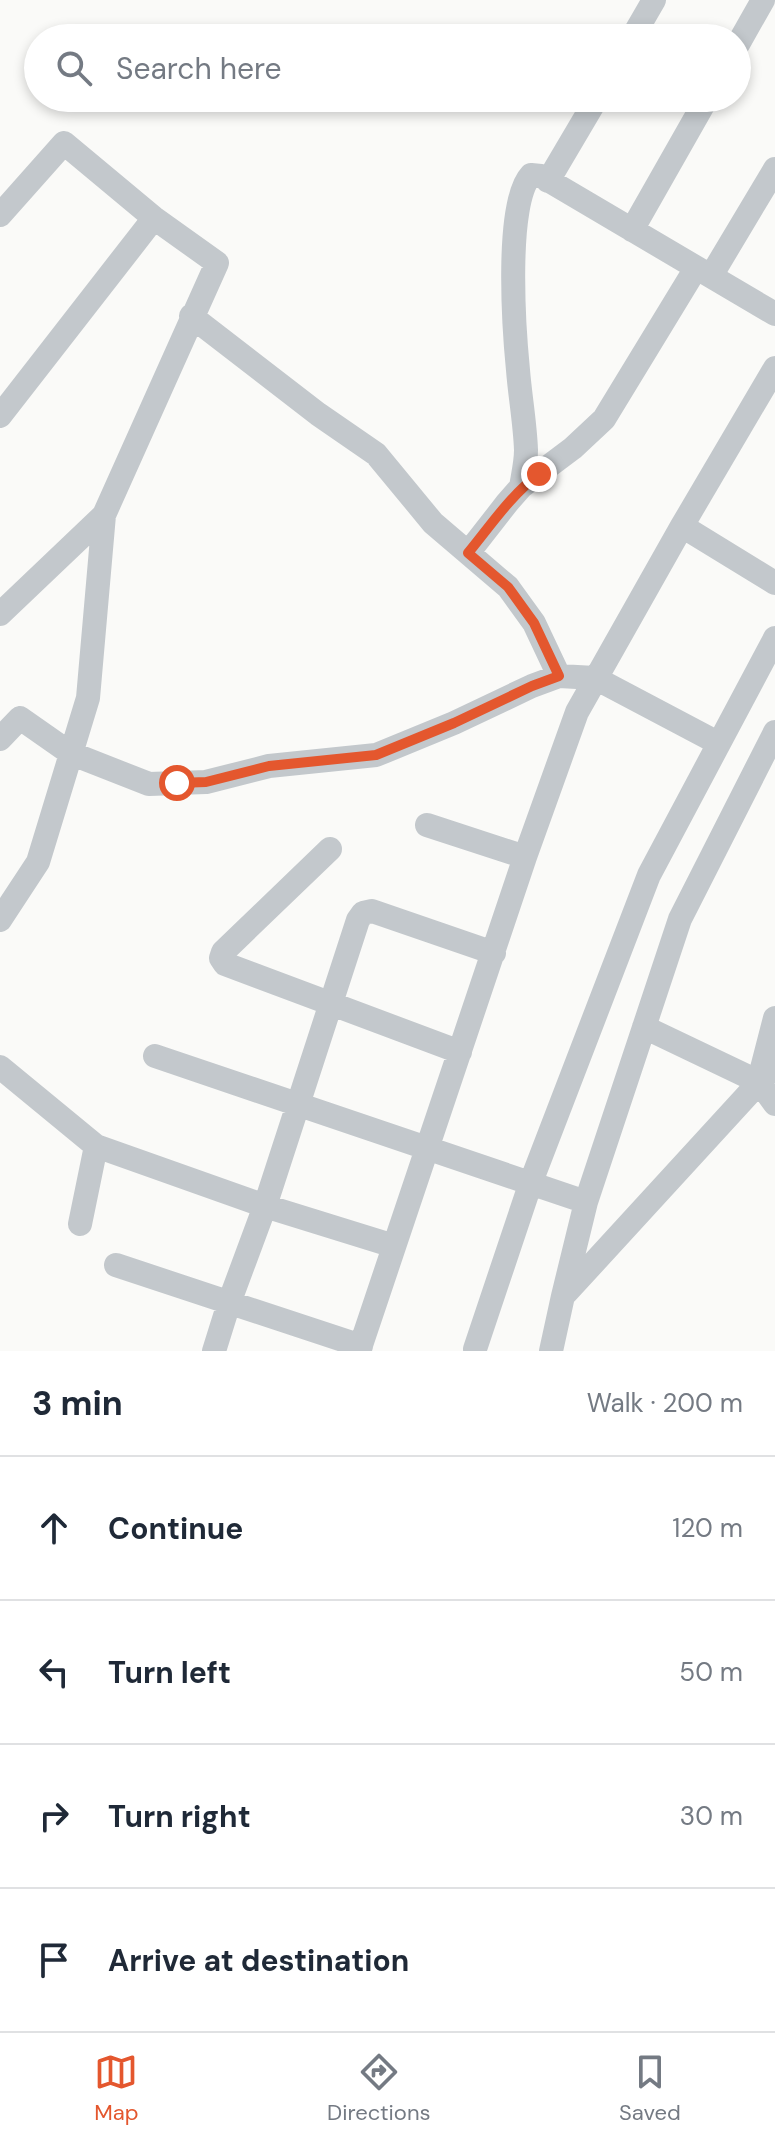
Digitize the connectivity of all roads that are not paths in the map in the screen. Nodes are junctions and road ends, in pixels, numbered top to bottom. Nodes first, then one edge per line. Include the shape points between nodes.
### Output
1 (654, 0) edge
2 (763, 0) edge
3 (640, 24) edge
4 (749, 24) edge
5 (589, 112) edge
6 (699, 112) edge
7 (775, 169) edge
8 (548, 181) junction
9 (5, 200) edge
10 (154, 218) junction
11 (632, 230) junction
12 (704, 272) junction
13 (775, 314) edge
14 (191, 316) junction
15 (775, 368) edge
16 (0, 416) edge
17 (521, 487) junction
18 (104, 515) junction
19 (682, 526) junction
20 (468, 553) junction
21 (775, 583) edge
22 (0, 614) edge
23 (775, 638) edge
24 (559, 676) junction
25 (595, 678) junction
26 (775, 732) edge
27 (0, 739) edge
28 (718, 743) junction
29 (70, 753) junction
30 (427, 825) dead end
31 (330, 849) dead end
32 (525, 857) junction
33 (0, 920) edge
34 (494, 953) junction
35 (331, 1005) junction
36 (775, 1018) edge
37 (644, 1027) junction
38 (460, 1052) junction
39 (155, 1056) dead end
40 (0, 1067) edge
41 (767, 1073) edge
42 (298, 1104) junction
43 (775, 1104) edge
44 (96, 1146) junction
45 (427, 1147) junction
46 (531, 1182) junction
47 (586, 1202) junction
48 (265, 1206) junction
49 (80, 1224) dead end
50 (394, 1246) junction
51 (116, 1265) dead end
52 (563, 1296) junction
53 (229, 1303) junction
54 (360, 1348) edge
55 (475, 1349) dead end
56 (214, 1351) edge
57 (551, 1351) edge

1 - 3 street
2 - 4 street
5 - 8 street
6 - 11 street
7 - 12 street
8 - 11 street
8 - 17 street via 531,175 525,182 513,242 526,451
9 - 10 street via 64,143
10 - 14 street via 217,263
10 - 16 street
11 - 12 street
12 - 13 street
12 - 17 street via 604,419
14 - 18 street
14 - 20 street via 376,454 433,523
15 - 19 street
17 - 20 street
18 - 22 street
18 - 29 street via 88,698
19 - 21 street
19 - 25 street
20 - 24 street via 508,587 534,623
23 - 28 street
24 - 25 street
24 - 29 street via 376,755 269,766 206,782 149,784
25 - 28 street
25 - 32 street via 577,712
26 - 37 street via 680,919
27 - 29 street via 20,718
28 - 46 street via 649,875
29 - 33 street via 38,862
30 - 32 street
31 - 35 street via 221,958
32 - 34 street
34 - 35 street via 372,911 363,913
34 - 38 street
35 - 38 street
35 - 42 street
36 - 41 street
37 - 41 street
37 - 47 street
38 - 45 street
39 - 42 street
40 - 44 street
41 - 43 street
41 - 52 street
42 - 45 street
42 - 48 street
44 - 48 street
44 - 49 street
45 - 46 street
45 - 50 street
46 - 47 street
46 - 55 street
47 - 52 street
48 - 50 street
48 - 53 street
50 - 54 street
51 - 53 street
52 - 57 street
53 - 54 street
53 - 56 street

